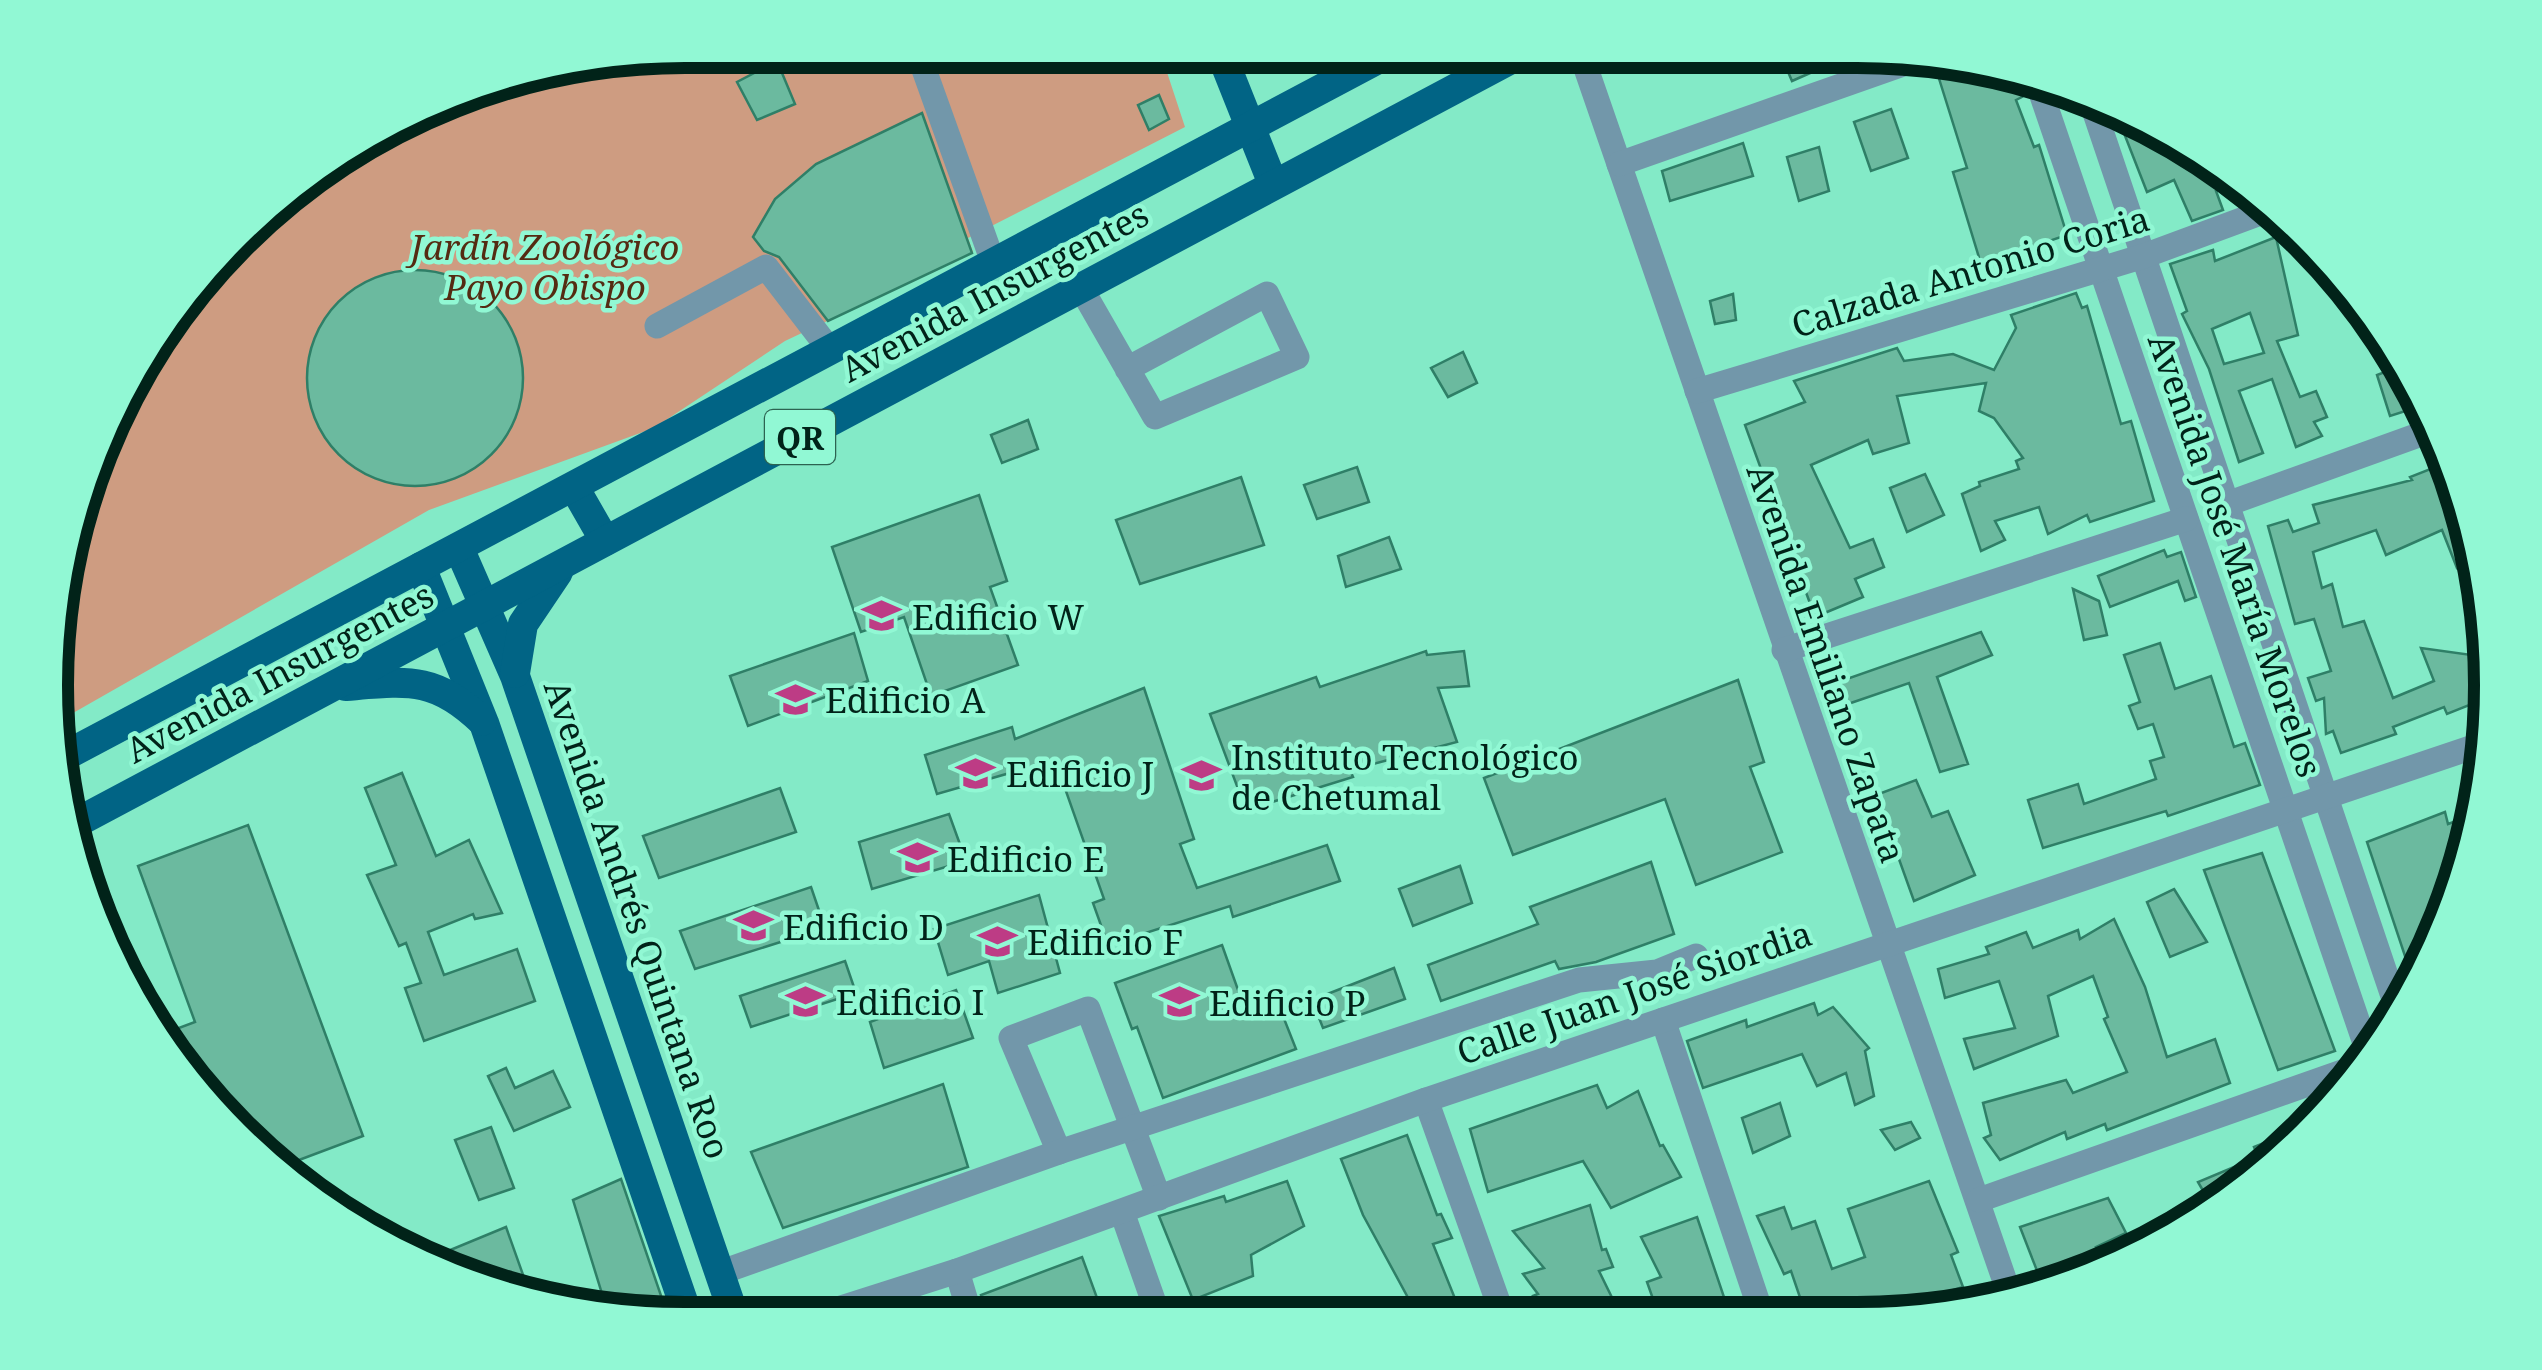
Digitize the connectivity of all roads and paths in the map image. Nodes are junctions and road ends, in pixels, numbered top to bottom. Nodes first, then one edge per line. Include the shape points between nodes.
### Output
1 (923, 68) edge
2 (1226, 68) edge
3 (1361, 68) edge
4 (1470, 68) edge
5 (1586, 68) edge
6 (1890, 69) edge
7 (2042, 96) edge
8 (2098, 117) edge
9 (1247, 128) junction
10 (1619, 164) junction
11 (1274, 184) junction
12 (2256, 214) edge
13 (2144, 256) junction
14 (993, 262) junction
15 (2100, 267) junction
16 (1081, 288) junction
17 (657, 326) dead end
18 (830, 350) junction
19 (1126, 369) junction
20 (1697, 391) junction
21 (2421, 434) edge
22 (574, 486) junction
23 (2227, 504) junction
24 (2186, 519) junction
25 (605, 541) junction
26 (459, 548) junction
27 (571, 558) junction
28 (421, 567) junction
29 (484, 604) junction
30 (448, 625) junction
31 (1784, 650) junction
32 (515, 676) junction
33 (333, 687) junction
34 (484, 723) junction
35 (2471, 748) edge
36 (72, 752) edge
37 (2326, 797) junction
38 (2285, 808) junction
39 (83, 819) edge
40 (1886, 943) junction
41 (1696, 956) dead end
42 (2392, 994) edge
43 (1663, 1020) junction
44 (2363, 1038) edge
45 (2336, 1074) edge
46 (1426, 1100) junction
47 (1132, 1127) junction
48 (1058, 1152) junction
49 (1159, 1198) junction
50 (1979, 1200) junction
51 (1122, 1212) junction
52 (957, 1270) junction
53 (719, 1273) junction
54 (2006, 1284) edge
55 (683, 1302) edge
56 (729, 1302) edge
57 (859, 1302) edge
58 (966, 1302) edge
59 (1154, 1302) edge
60 (1498, 1302) edge
61 (1758, 1302) edge

1 - 14 street
2 - 9 main road
3 - 9 main road, Avenida Insurgentes / QR
4 - 11 main road, Avenida Insurgentes / QR
5 - 10 street, Avenida Emiliano Zapata
6 - 10 street
7 - 15 street, Avenida José María Morelos
8 - 13 street, Avenida José María Morelos
9 - 11 main road
9 - 14 main road, Avenida Insurgentes / QR
10 - 20 street, Avenida Emiliano Zapata
11 - 16 main road, Avenida Insurgentes / QR
12 - 13 street, Calzada Antonio Coria
13 - 15 street, Calzada Antonio Coria
13 - 23 street, Avenida José María Morelos
14 - 18 main road, Avenida Insurgentes / QR
15 - 20 street, Calzada Antonio Coria
15 - 24 street, Avenida José María Morelos
16 - 19 street
16 - 25 main road, Avenida Insurgentes / QR
17 - 18 street via 766,267
18 - 22 main road, Avenida Insurgentes / QR
19 - 19 street via 1155,417 1297,357 1267,294
20 - 31 street, Avenida Emiliano Zapata
21 - 23 street
22 - 25 main road
22 - 26 main road, Avenida Insurgentes / QR
23 - 37 street, Avenida José María Morelos
24 - 31 street
24 - 38 street, Avenida José María Morelos
25 - 27 main road, Avenida Insurgentes / QR
26 - 28 main road, Avenida Insurgentes / QR
26 - 29 main road, Avenida Andrés Quintana Roo
27 - 29 main road, Avenida Insurgentes / QR
27 - 32 main road via 522,624
28 - 30 main road
28 - 36 main road, Avenida Insurgentes / QR
29 - 30 main road, Avenida Insurgentes / QR
29 - 32 main road, Avenida Andrés Quintana Roo
30 - 33 main road, Avenida Insurgentes / QR
30 - 34 main road
31 - 40 street, Avenida Emiliano Zapata
32 - 53 main road, Avenida Andrés Quintana Roo
33 - 34 main road via 408,680 435,686
33 - 39 main road, Avenida Insurgentes / QR
34 - 55 main road
35 - 37 street, Calle Juan José Siordia
37 - 38 street, Calle Juan José Siordia
37 - 42 street, Avenida José María Morelos
38 - 40 street, Calle Juan José Siordia
38 - 44 street, Avenida José María Morelos
40 - 43 street, Calle Juan José Siordia
40 - 50 street, Avenida Emiliano Zapata
41 - 47 street via 1657,972 1579,980
43 - 46 street, Calle Juan José Siordia
43 - 61 street
45 - 50 street
46 - 49 street, Calle Juan José Siordia
46 - 60 street
47 - 48 street
47 - 48 street via 1088,1009 1011,1038
47 - 49 street
48 - 53 street
49 - 51 street, Calle Juan José Siordia
50 - 54 street, Avenida Emiliano Zapata
51 - 52 street, Calle Juan José Siordia
51 - 59 street
52 - 57 street, Calle Juan José Siordia
52 - 58 street
53 - 56 main road, Avenida Andrés Quintana Roo

